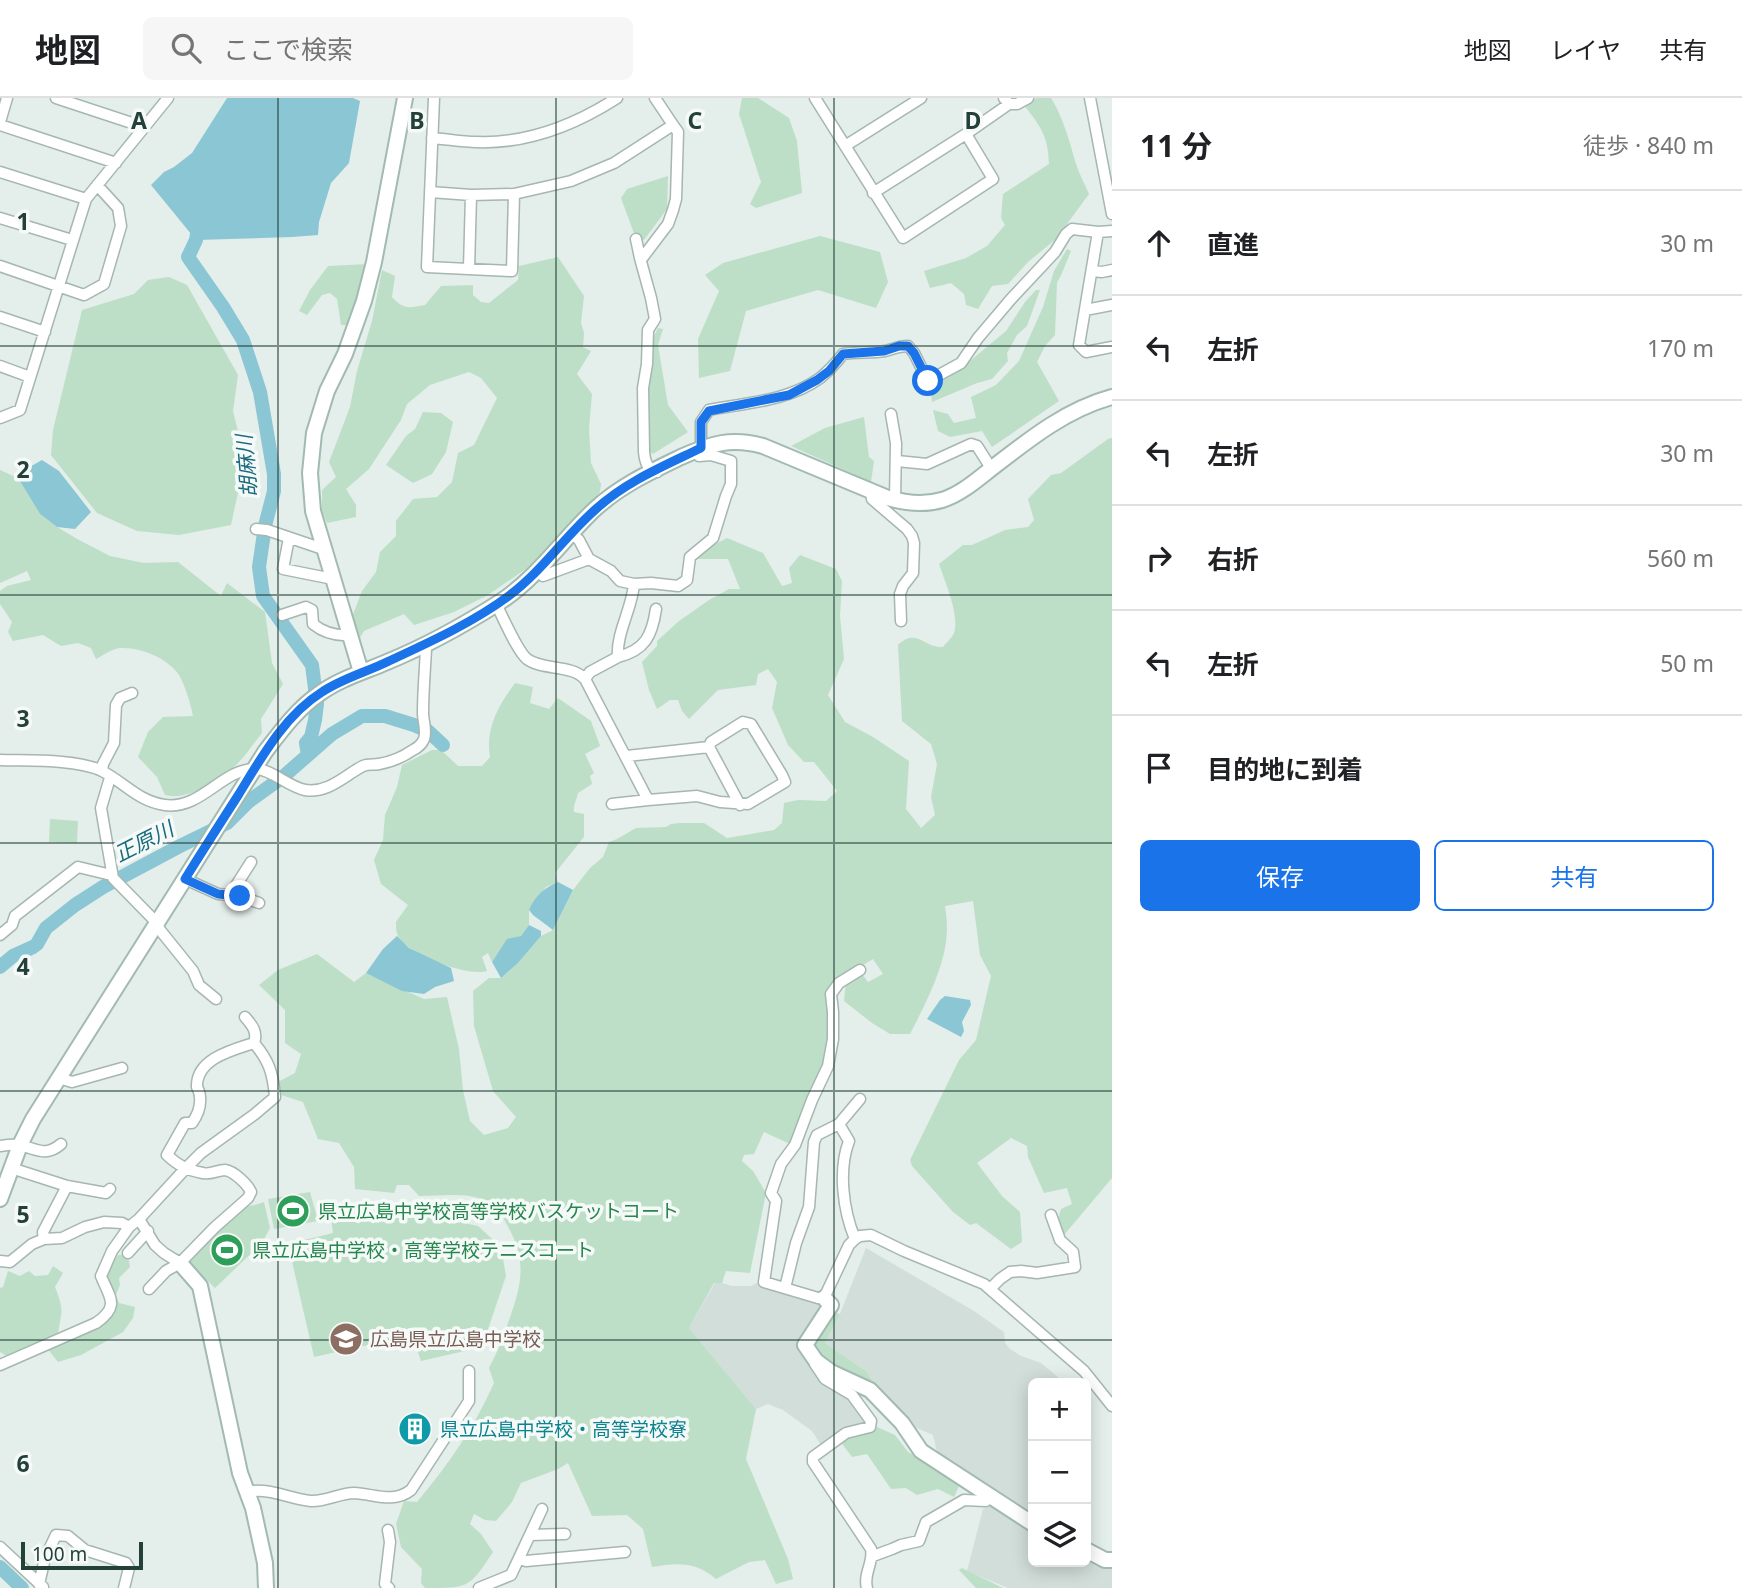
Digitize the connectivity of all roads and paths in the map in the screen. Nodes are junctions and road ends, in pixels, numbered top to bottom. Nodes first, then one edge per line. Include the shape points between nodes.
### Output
1 (7, 98) edge
2 (57, 98) edge
3 (168, 98) edge
4 (405, 98) edge
5 (434, 98) edge
6 (617, 98) edge
7 (655, 98) edge
8 (921, 98) edge
9 (1028, 98) edge
10 (1090, 98) edge
11 (817, 99) edge
12 (1006, 101) edge
13 (0, 123) edge
14 (673, 125) junction
15 (144, 127) junction
16 (966, 134) junction
17 (432, 138) junction
18 (845, 146) junction
19 (116, 163) junction
20 (0, 172) edge
21 (97, 185) junction
22 (430, 192) junction
23 (873, 193) junction
24 (514, 194) junction
25 (471, 195) junction
26 (86, 199) junction
27 (1112, 214) edge
28 (0, 218) edge
29 (1112, 231) edge
30 (1098, 232) junction
31 (636, 239) dead end
32 (72, 240) junction
33 (640, 258) junction
34 (0, 266) edge
35 (469, 269) junction
36 (1112, 270) edge
37 (1091, 271) junction
38 (58, 285) junction
39 (1112, 305) edge
40 (1085, 310) junction
41 (0, 317) edge
42 (45, 332) junction
43 (1112, 347) edge
44 (0, 366) edge
45 (30, 377) junction
46 (1112, 397) edge
47 (891, 414) dead end
48 (0, 418) edge
49 (700, 452) junction
50 (897, 461) junction
51 (991, 468) junction
52 (652, 471) junction
53 (871, 492) junction
54 (895, 500) junction
55 (256, 529) dead end
56 (572, 534) junction
57 (289, 538) junction
58 (324, 547) junction
59 (589, 559) junction
60 (538, 571) junction
61 (333, 576) junction
62 (634, 584) junction
63 (496, 604) junction
64 (656, 609) dead end
65 (282, 615) dead end
66 (901, 621) dead end
67 (350, 635) junction
68 (423, 645) junction
69 (618, 657) junction
70 (361, 672) junction
71 (585, 679) junction
72 (132, 693) dead end
73 (709, 747) junction
74 (627, 756) junction
75 (0, 760) edge
76 (255, 769) junction
77 (102, 771) junction
78 (112, 777) junction
79 (648, 800) junction
80 (612, 804) dead end
81 (740, 805) junction
82 (251, 862) dead end
83 (112, 873) junction
84 (185, 879) junction
85 (230, 895) junction
86 (259, 903) dead end
87 (157, 923) junction
88 (0, 934) edge
89 (860, 970) dead end
90 (216, 999) dead end
91 (245, 1017) dead end
92 (254, 1042) junction
93 (122, 1068) dead end
94 (59, 1078) junction
95 (860, 1099) dead end
96 (839, 1124) junction
97 (61, 1144) dead end
98 (20, 1145) junction
99 (0, 1146) edge
100 (11, 1168) junction
101 (186, 1168) junction
102 (67, 1186) junction
103 (110, 1189) dead end
104 (0, 1199) edge
105 (1051, 1214) dead end
106 (139, 1219) junction
107 (129, 1227) junction
108 (148, 1231) junction
109 (855, 1239) junction
110 (44, 1240) junction
111 (128, 1253) dead end
112 (0, 1261) edge
113 (180, 1263) junction
114 (785, 1288) junction
115 (149, 1289) dead end
116 (990, 1289) junction
117 (824, 1298) junction
118 (816, 1361) junction
119 (0, 1365) edge
120 (468, 1371) dead end
121 (1112, 1406) edge
122 (247, 1492) junction
123 (989, 1496) junction
124 (542, 1509) dead end
125 (1028, 1521) edge
126 (388, 1530) dead end
127 (565, 1534) dead end
128 (530, 1535) junction
129 (0, 1546) edge
130 (625, 1552) dead end
131 (1091, 1552) edge
132 (873, 1556) junction
133 (519, 1559) junction
134 (1112, 1560) edge
135 (41, 1586) edge
136 (124, 1588) edge
137 (266, 1588) edge
138 (389, 1588) edge
139 (479, 1588) edge
140 (867, 1588) edge

1 - 13 street
2 - 15 street
3 - 15 street
4 - 58 street via 364,301 314,433 313,511
5 - 17 street
6 - 17 street via 559,129 520,139
7 - 14 street
8 - 18 street
9 - 12 street via 1017,104
10 - 27 street
11 - 18 street
12 - 16 street
13 - 19 street
14 - 24 street via 614,163 570,181
14 - 33 street via 678,132 676,200 668,224
15 - 19 street
16 - 23 street
16 - 23 street via 993,179 903,238
17 - 22 street
18 - 23 street
19 - 21 street
20 - 26 street
21 - 26 street
21 - 38 street via 118,208 121,226 104,284 84,295
22 - 25 street
22 - 35 street via 427,267
24 - 25 street
24 - 35 street via 512,271
25 - 35 street
26 - 32 street
28 - 32 street
29 - 30 street
30 - 37 street
30 - 49 street via 1072,229 1066,234 961,363 928,381 908,346 843,354 829,371 789,395 709,411 701,422
31 - 33 street
32 - 38 street
33 - 52 street via 655,320 648,330 643,388 645,463
34 - 38 street
36 - 37 street
37 - 40 street
38 - 42 street
39 - 40 street
40 - 43 street via 1079,345 1086,352
41 - 42 street
42 - 45 street
44 - 45 street
45 - 48 street via 20,410
46 - 51 street via 1057,421
47 - 50 street
49 - 52 street
49 - 53 street via 727,442 751,442
49 - 62 street via 731,461 732,484 713,538 691,557 687,580 678,586
50 - 51 street via 927,464 971,444
50 - 54 street
51 - 54 street via 942,500
52 - 56 street via 618,491
53 - 54 street
53 - 66 street via 872,499 907,529 914,543 913,573 900,594
55 - 57 street
56 - 59 street
56 - 60 street
57 - 58 street
57 - 61 street via 283,569
58 - 61 street
59 - 60 street via 543,576
59 - 62 street via 620,581
60 - 63 street
61 - 67 street
62 - 69 street
63 - 68 street
63 - 71 street via 529,660
64 - 69 street via 648,637 633,653
65 - 67 street via 306,607 312,610 313,625 320,630
67 - 70 street
68 - 70 street
68 - 76 street via 425,734 415,749 394,760 366,765 318,790 295,787
69 - 71 street
70 - 76 street via 311,700 283,728
71 - 74 street
72 - 77 street via 116,705 114,743
73 - 74 street
73 - 81 street
73 - 81 street via 743,722 751,724 782,775 785,782
74 - 79 street
75 - 77 street via 72,764
76 - 78 street via 233,775 203,795 176,805 144,798
76 - 84 street
77 - 78 street
78 - 83 street via 101,808
79 - 80 street
79 - 81 street via 697,796
82 - 85 street
83 - 87 street
83 - 88 street via 78,867 15,916
84 - 85 street
84 - 87 street
85 - 86 street
87 - 90 street via 199,985
87 - 94 street
89 - 114 street via 831,994 833,1039 828,1066 771,1193 776,1201 764,1282
91 - 92 street via 254,1028
92 - 101 street via 271,1071 275,1097
92 - 101 street via 228,1052 199,1072 197,1115 192,1123 185,1123 167,1155
93 - 94 street via 72,1082
94 - 98 street
95 - 96 street
96 - 109 street via 849,1141 844,1188
96 - 114 street via 817,1135 814,1142 809,1207
97 - 98 street via 40,1152
98 - 99 street
98 - 100 street
100 - 102 street
100 - 104 street
101 - 106 street
101 - 113 street via 206,1175 231,1172 251,1192
102 - 103 street via 106,1193
102 - 110 street via 43,1231
105 - 116 street via 1060,1240 1073,1252 1075,1267 1010,1272
106 - 107 street
106 - 108 street
107 - 110 street via 104,1222
107 - 119 street via 101,1276 112,1303 105,1317
108 - 111 street
108 - 113 street via 155,1245
109 - 116 street via 871,1235
109 - 117 street
110 - 112 street via 10,1262
113 - 115 street
113 - 122 street via 200,1286
114 - 117 street
116 - 121 street via 1084,1371
117 - 118 street via 831,1305 805,1345
118 - 123 street via 870,1390 921,1451
118 - 132 street via 825,1379 852,1395 871,1421 870,1427 846,1433 813,1457 813,1462
120 - 122 street via 470,1401 404,1496 351,1493 313,1502 259,1489
122 - 137 street via 265,1563
123 - 125 street
123 - 132 street via 964,1500 926,1522 919,1541
124 - 128 street
126 - 138 street via 384,1584
127 - 128 street
128 - 133 street
129 - 135 street
130 - 133 street
131 - 134 street
132 - 140 street
133 - 139 street via 511,1575
135 - 136 street via 45,1558 56,1535 127,1563

